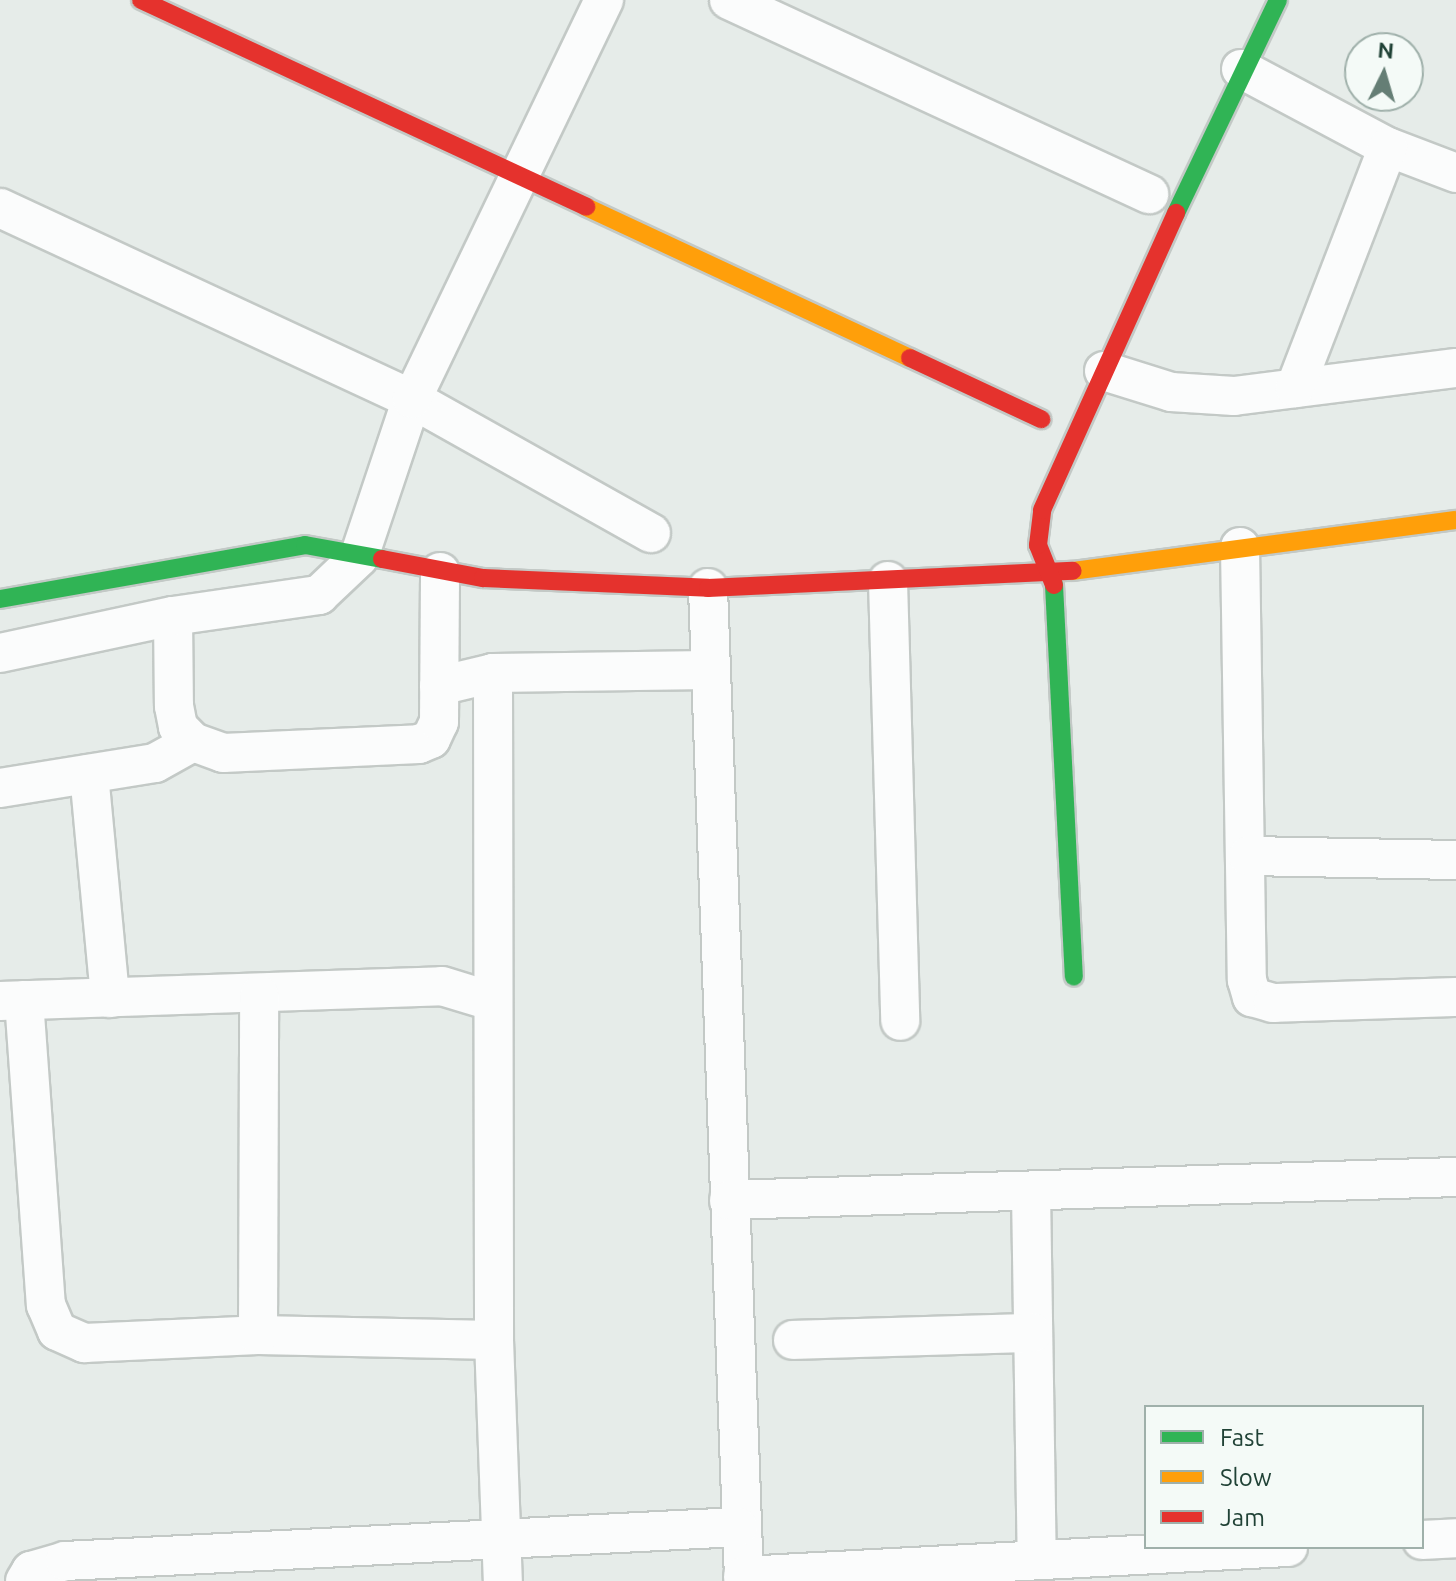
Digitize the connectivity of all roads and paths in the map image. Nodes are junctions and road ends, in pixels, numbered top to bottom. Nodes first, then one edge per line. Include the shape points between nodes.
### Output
1 (141, 0) edge
2 (604, 0) edge
3 (1278, 0) edge
4 (751, 5) edge
5 (1241, 69) junction
6 (1388, 147) junction
7 (1456, 173) edge
8 (518, 176) junction
9 (1149, 194) dead end
10 (0, 208) edge
11 (1456, 368) edge
12 (1104, 371) junction
13 (1295, 388) junction
14 (412, 399) junction
15 (1041, 419) dead end
16 (1456, 520) edge
17 (651, 533) dead end
18 (1240, 547) junction
19 (359, 557) junction
20 (440, 572) junction
21 (1051, 574) junction
22 (888, 581) junction
23 (708, 588) junction
24 (0, 599) edge
25 (173, 616) junction
26 (0, 653) edge
27 (709, 670) junction
28 (493, 673) junction
29 (439, 686) junction
30 (193, 742) junction
31 (89, 774) junction
32 (0, 788) edge
33 (1248, 856) junction
34 (1456, 860) edge
35 (1074, 976) dead end
36 (259, 995) junction
37 (1456, 997) edge
38 (110, 998) junction
39 (12, 1000) edge
40 (491, 1001) junction
41 (900, 1021) dead end
42 (1456, 1177) edge
43 (1031, 1192) junction
44 (729, 1200) junction
45 (1033, 1333) junction
46 (258, 1335) junction
47 (494, 1340) junction
48 (793, 1340) dead end
49 (738, 1527) junction
50 (1456, 1538) edge
51 (501, 1540) junction
52 (1424, 1540) edge
53 (1249, 1549) edge
54 (1037, 1560) junction
55 (744, 1578) edge
56 (25, 1581) edge
57 (503, 1581) edge

1 - 8 street
2 - 8 street
3 - 5 street
4 - 9 street
5 - 6 street
5 - 12 street
6 - 7 street
6 - 13 street
8 - 14 street
8 - 15 street
10 - 14 street
11 - 13 street
12 - 13 street via 1171,392 1234,396
12 - 21 street via 1042,510 1038,545
14 - 17 street
14 - 19 street
16 - 18 street via 1322,541
18 - 21 street
18 - 33 street
19 - 20 street
19 - 24 street via 305,545
19 - 25 street via 319,595
20 - 23 street via 547,584
20 - 29 street
21 - 22 street
21 - 35 street via 1058,596
22 - 23 street
22 - 41 street
23 - 27 street
25 - 26 street
25 - 30 street via 174,706 178,727
27 - 28 street
27 - 44 street
28 - 29 street
28 - 40 street
29 - 30 street via 439,722 431,739 419,744 223,753
30 - 31 street via 155,763
31 - 32 street
31 - 38 street
33 - 34 street
33 - 37 street via 1247,980 1252,997 1273,1003
36 - 38 street
36 - 40 street via 442,986
36 - 46 street
38 - 39 street
39 - 46 street via 46,1305 57,1331 84,1343
40 - 47 street
42 - 43 street
43 - 44 street
43 - 45 street
44 - 49 street
45 - 48 street
45 - 54 street
46 - 47 street
47 - 51 street
49 - 51 street
49 - 55 street
50 - 52 street
51 - 56 street via 65,1561 31,1571
51 - 57 street
53 - 54 street
54 - 55 street

